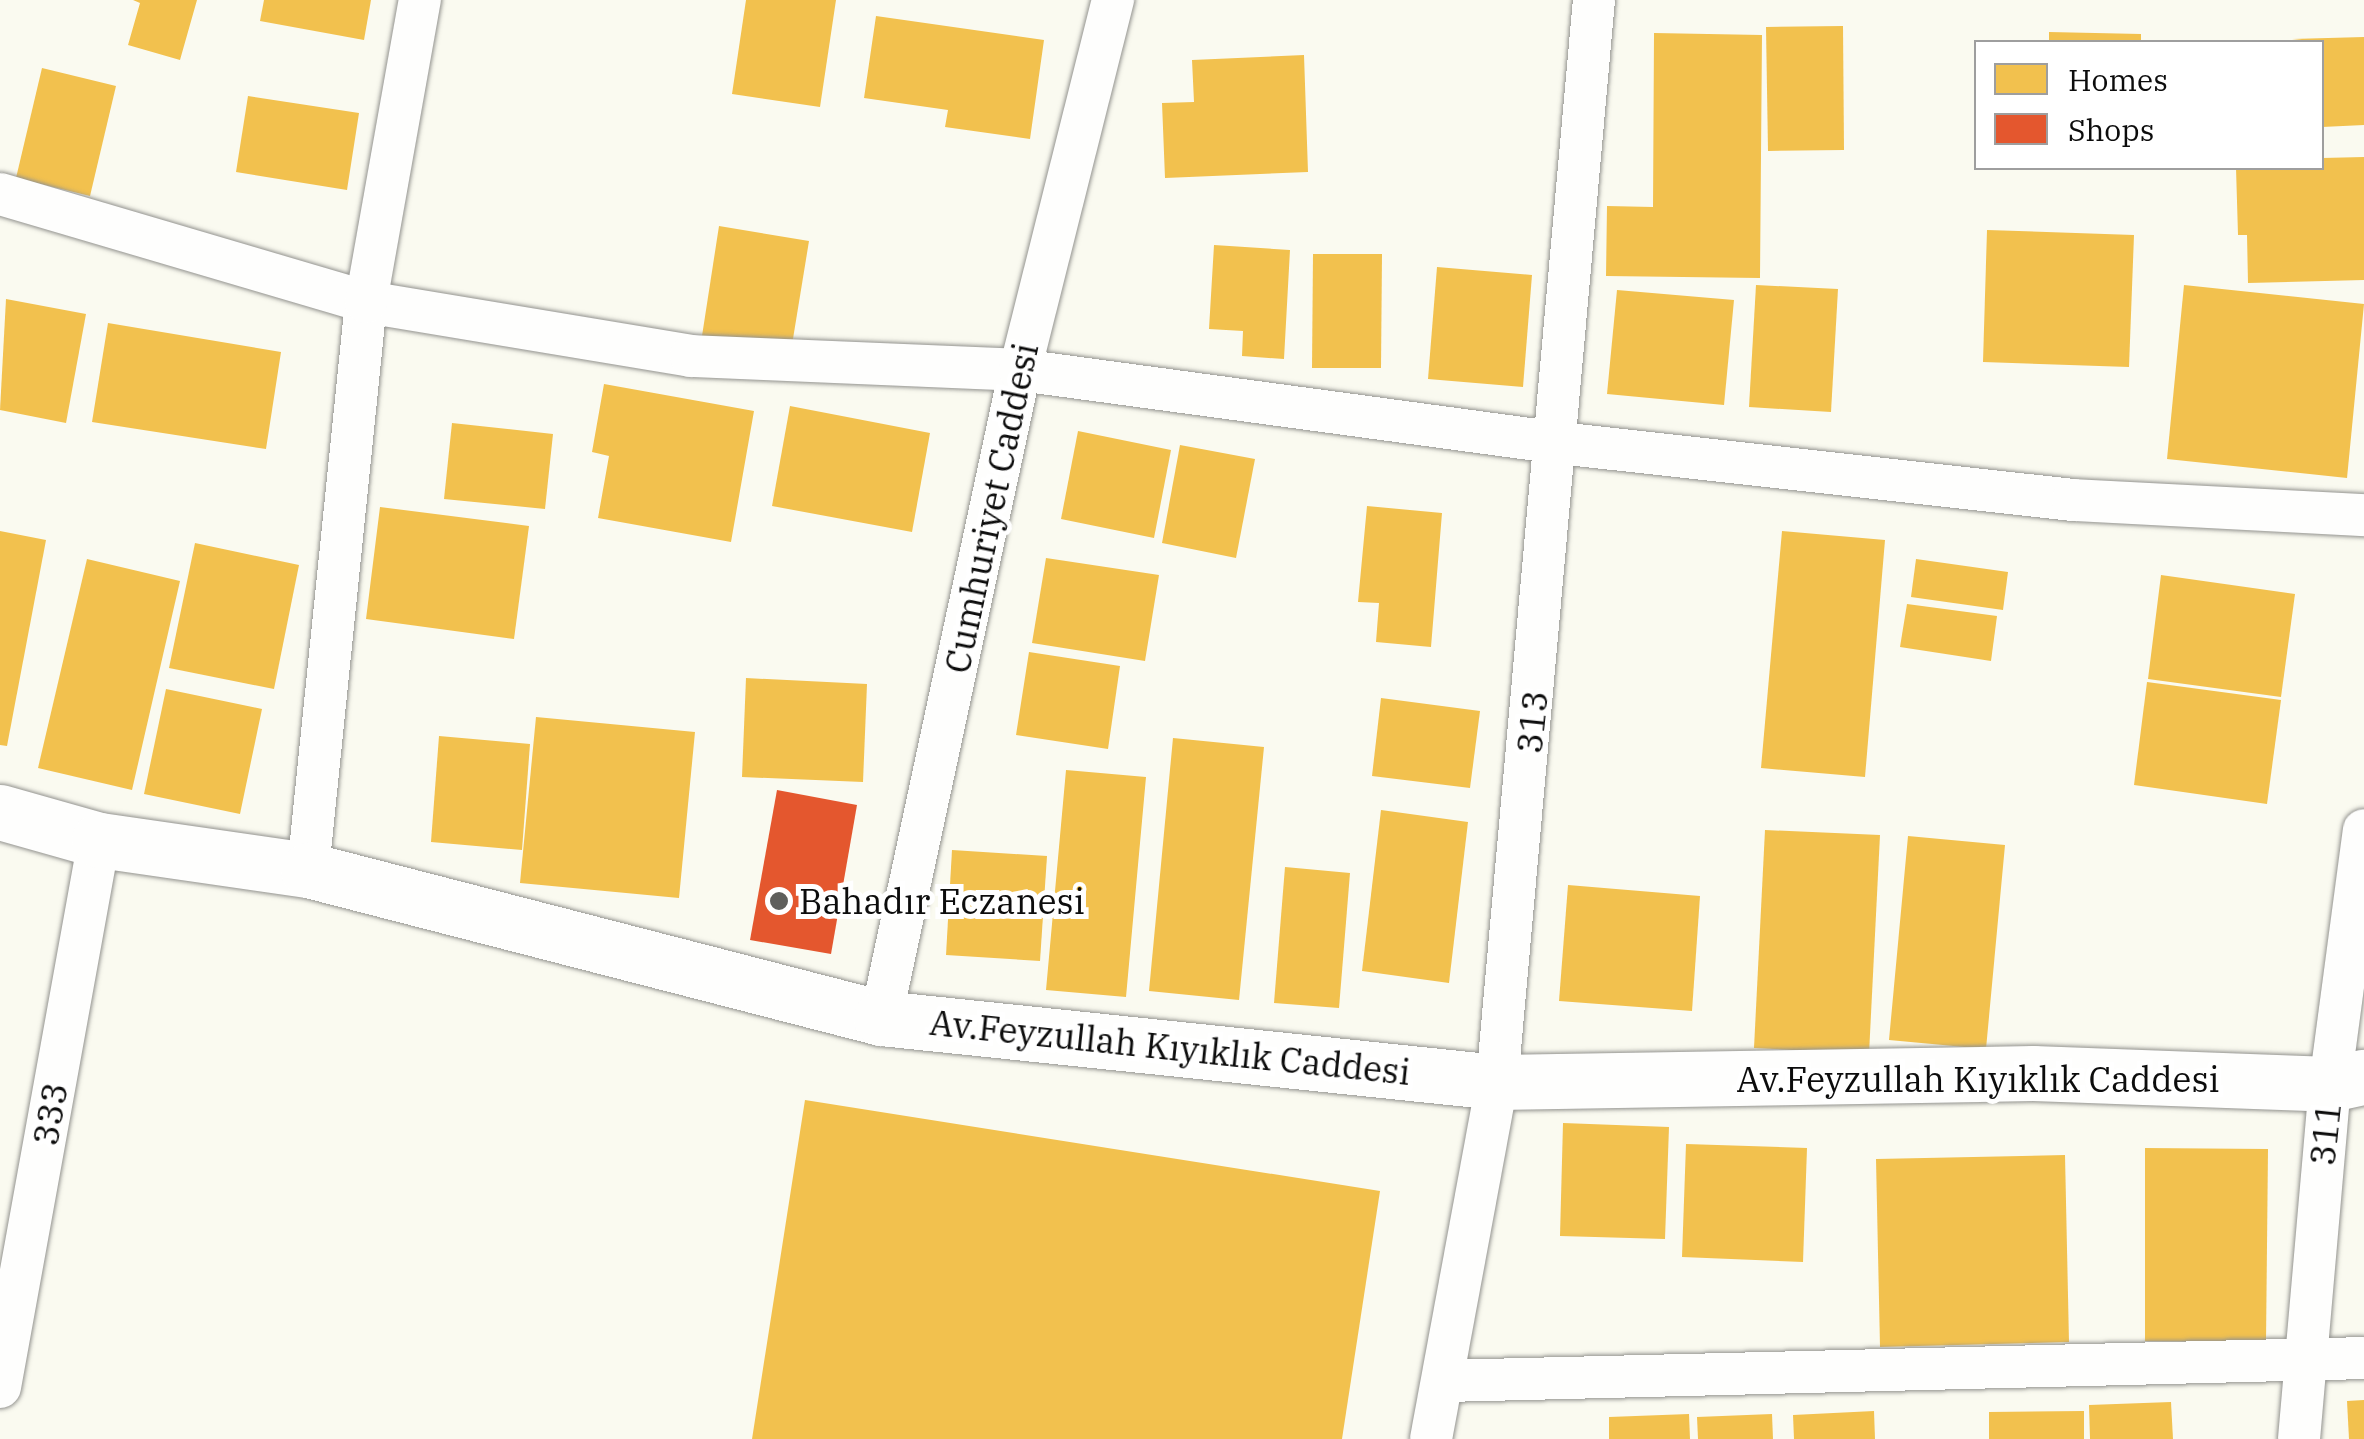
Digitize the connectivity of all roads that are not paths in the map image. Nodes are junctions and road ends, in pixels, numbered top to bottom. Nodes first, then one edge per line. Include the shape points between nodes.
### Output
1 (420, 0) edge
2 (1113, 0) edge
3 (1594, 0) edge
4 (0, 194) edge
5 (366, 302) junction
6 (1020, 370) junction
7 (1559, 443) junction
8 (2364, 515) edge
9 (0, 812) edge
10 (2364, 830) edge
11 (99, 840) junction
12 (308, 870) junction
13 (881, 1018) junction
14 (2347, 1080) edge
15 (1497, 1082) junction
16 (2364, 1358) edge
17 (2302, 1363) junction
18 (1445, 1381) junction
19 (0, 1388) edge
20 (1431, 1439) edge
21 (2298, 1439) edge

1 - 5 street
2 - 6 street, Cumhuriyet Caddesi
3 - 7 street, 313
4 - 5 street
5 - 6 street via 692,356
5 - 12 street
6 - 7 street
6 - 13 street, Cumhuriyet Caddesi
7 - 8 street via 2073,500
7 - 15 street, 313
9 - 11 street, Av.Feyzullah Kıyıklık Caddesi
10 - 14 street, 311
11 - 12 street, Av.Feyzullah Kıyıklık Caddesi
11 - 19 street, 333
12 - 13 street, Av.Feyzullah Kıyıklık Caddesi
13 - 15 street, Av.Feyzullah Kıyıklık Caddesi
14 - 15 street, Av.Feyzullah Kıyıklık Caddesi via 2033,1073
14 - 17 street, 311
15 - 18 street, 313
16 - 17 street
17 - 18 street
17 - 21 street, 311
18 - 20 street, 313

